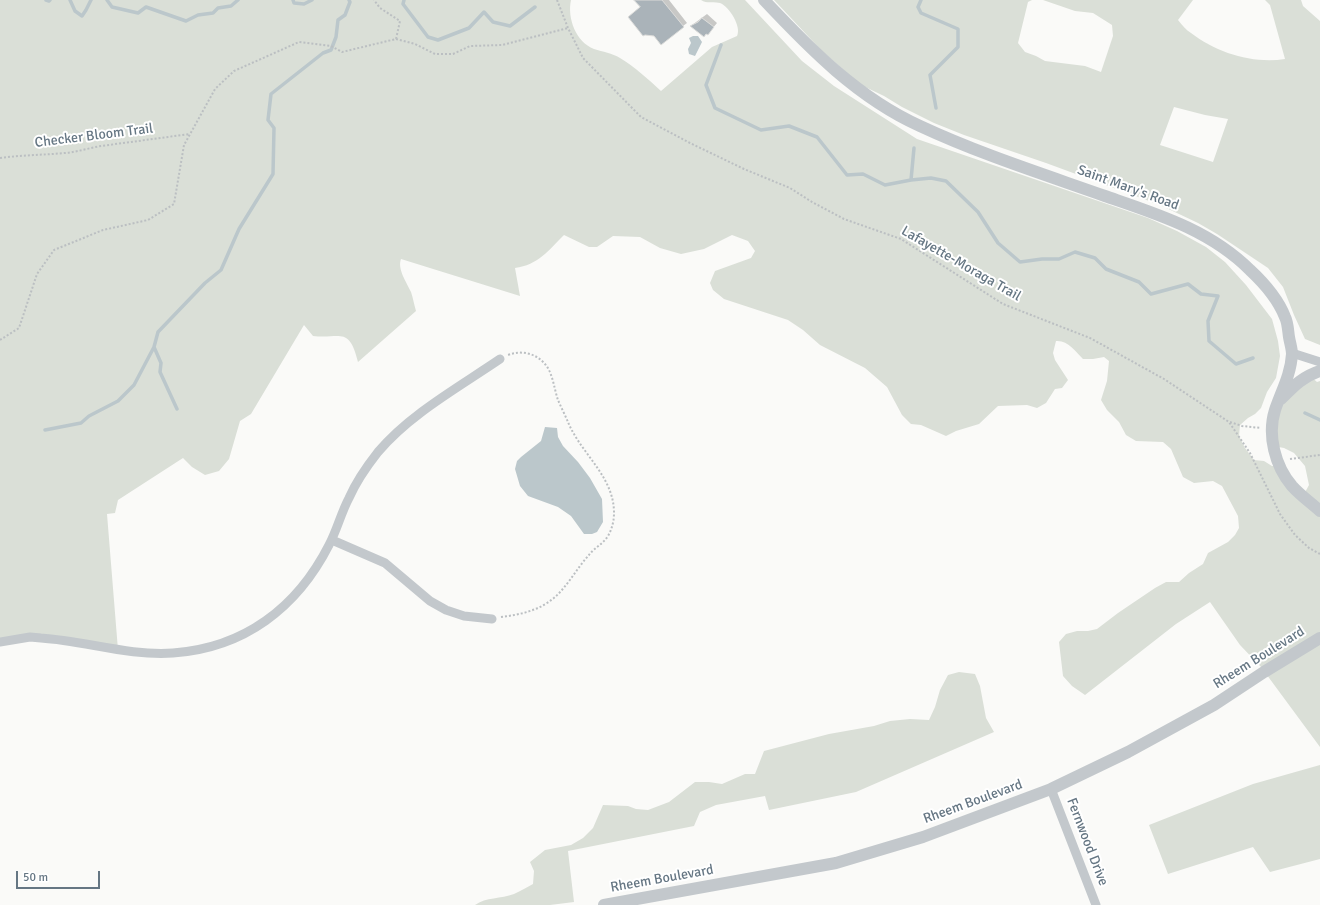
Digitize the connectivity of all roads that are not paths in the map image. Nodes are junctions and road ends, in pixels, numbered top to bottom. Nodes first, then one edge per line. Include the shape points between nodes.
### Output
1 (764, 0) edge
2 (1292, 353) junction
3 (500, 359) road end
4 (1320, 362) edge
5 (1320, 371) edge
6 (1278, 403) junction
7 (1320, 510) edge
8 (332, 540) junction
9 (492, 619) road end
10 (1320, 638) edge
11 (0, 642) edge
12 (1051, 789) junction
13 (604, 905) edge
14 (1096, 905) edge

1 - 2 street, Saint Mary's Road via 828,64 859,90 919,126 968,147 1176,221 1214,241 1248,268 1269,290 1285,317
2 - 4 street
2 - 6 street, Saint Mary's Road via 1290,371
3 - 8 street via 435,403 390,439 356,484
5 - 6 street via 1299,381
6 - 7 street, Saint Mary's Road via 1272,430 1277,461 1292,486
8 - 9 street via 385,563 430,601 446,610 464,616
8 - 11 street via 309,579 270,619 242,635 211,647 156,653 128,652 41,638
10 - 12 street, Rheem Boulevard via 1214,705 1128,752
12 - 13 street, Rheem Boulevard via 923,837 836,863
12 - 14 street, Fernwood Drive

